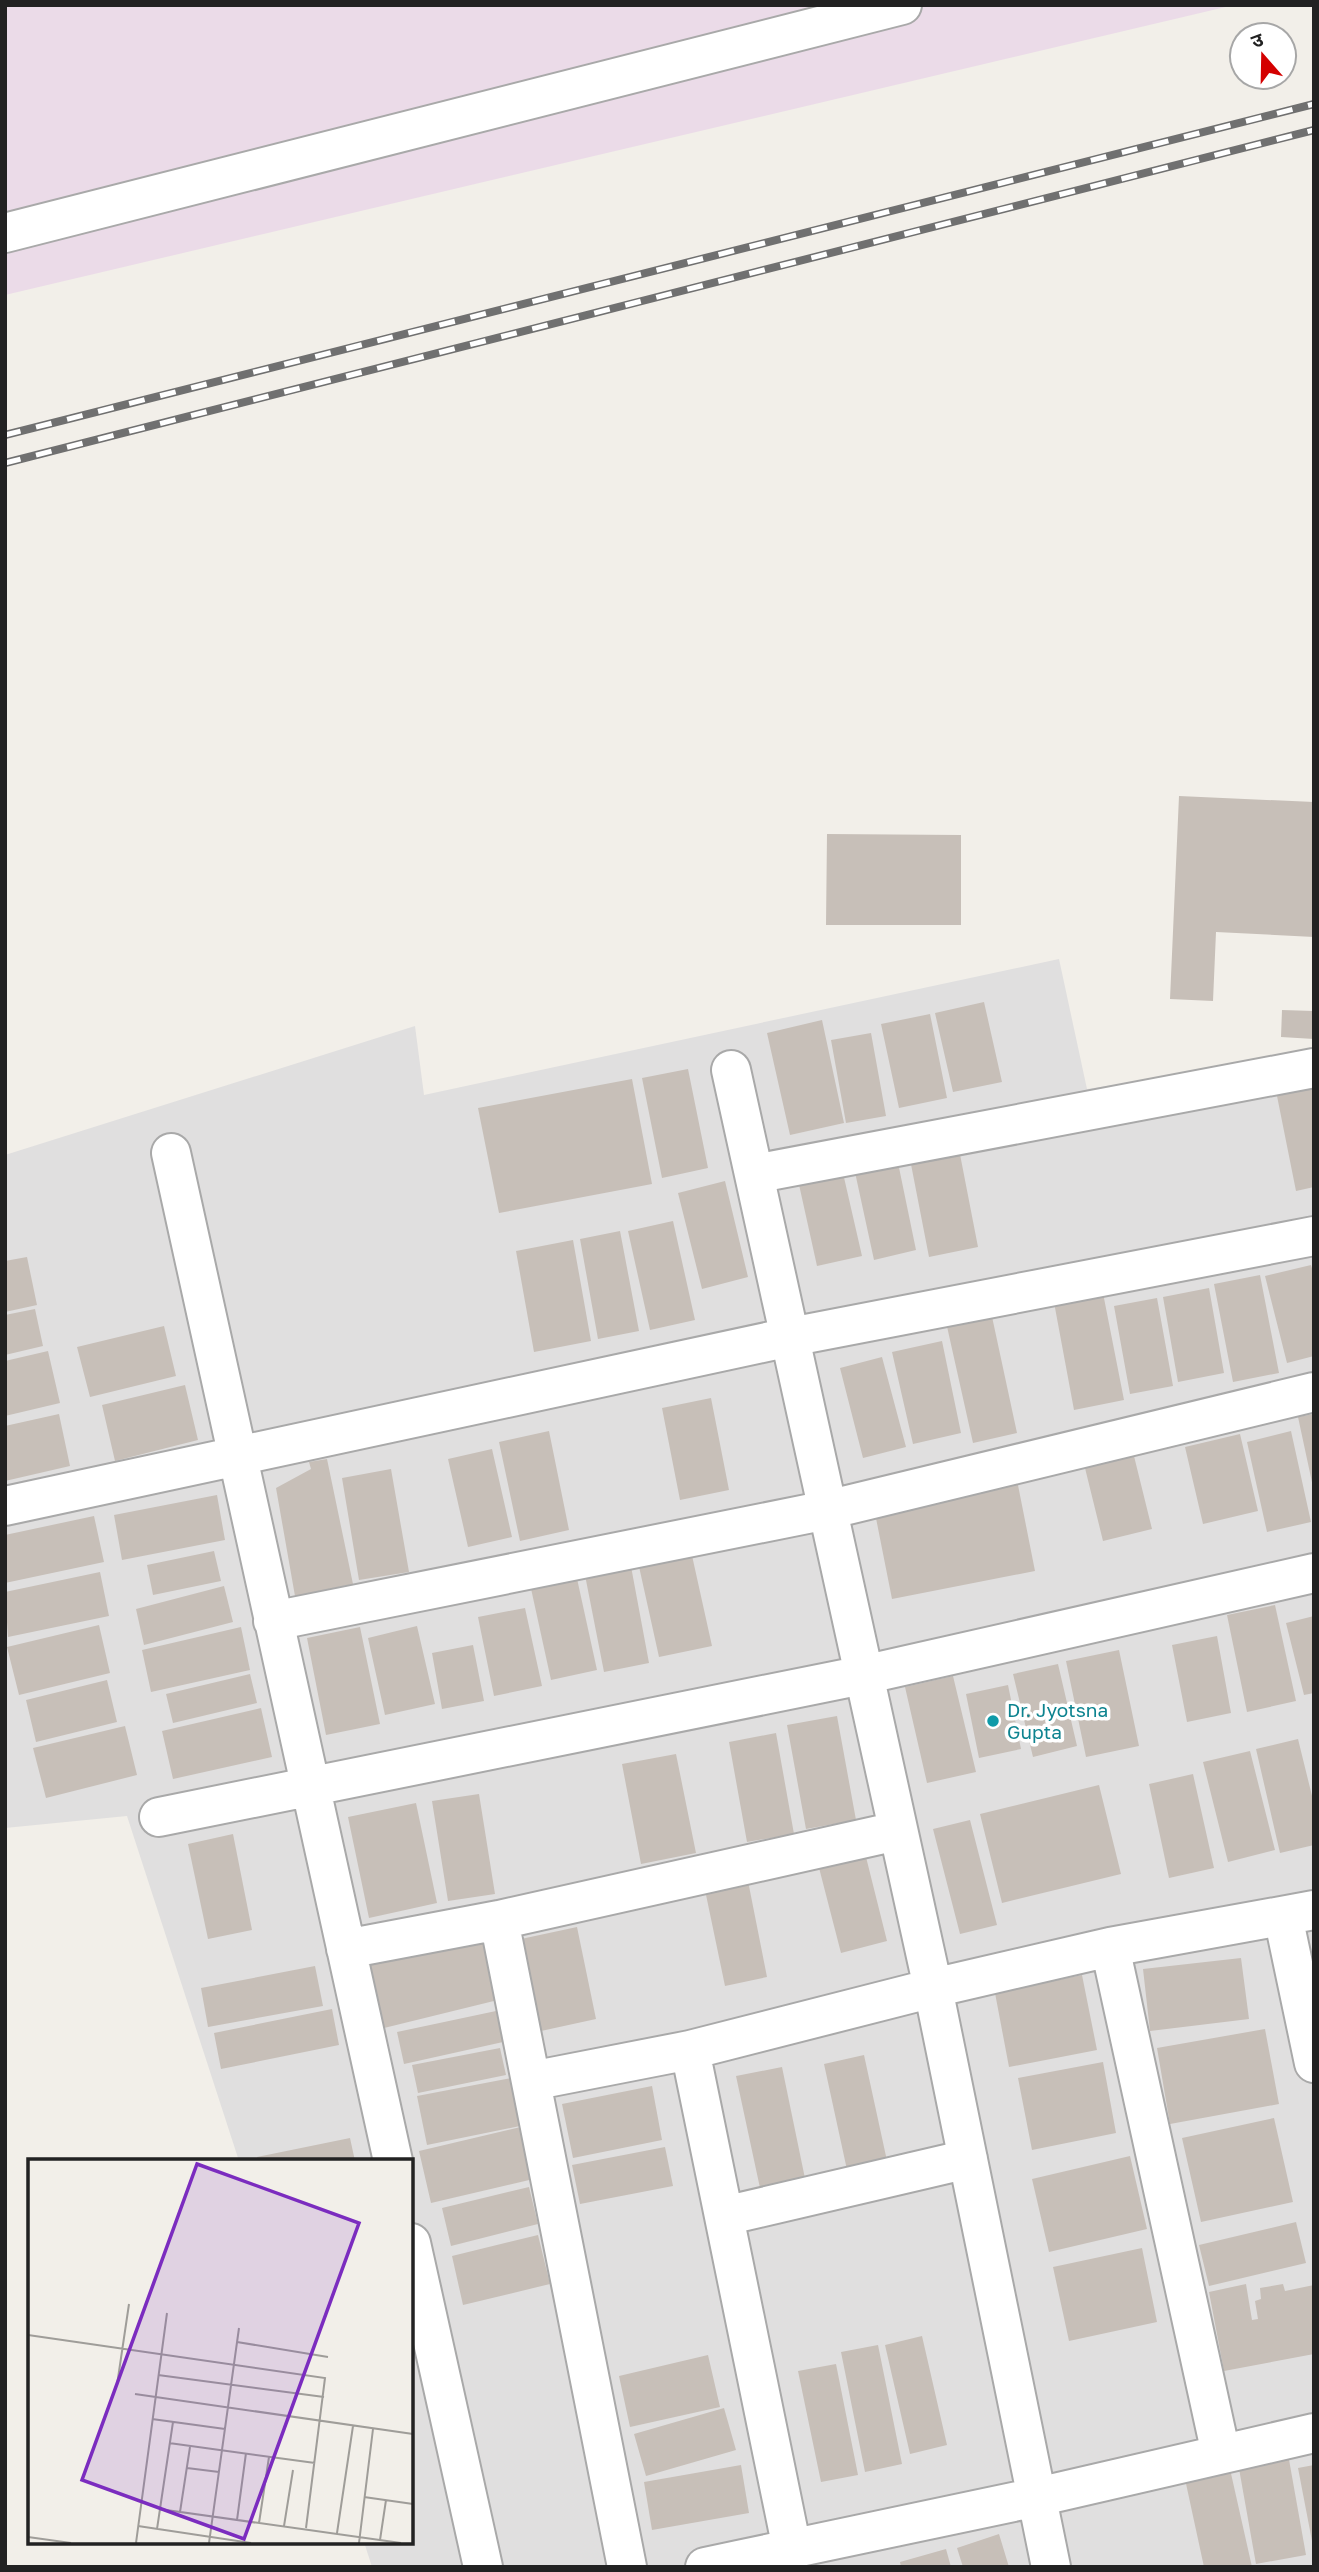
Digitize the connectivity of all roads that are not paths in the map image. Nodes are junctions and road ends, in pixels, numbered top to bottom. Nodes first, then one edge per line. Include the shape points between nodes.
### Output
1 (902, 5) edge
2 (5, 233) edge
3 (1314, 1068) edge
4 (731, 1070) dead end
5 (171, 1153) dead end
6 (754, 1174) junction
7 (1314, 1236) edge
8 (790, 1337) junction
9 (1314, 1392) edge
10 (237, 1456) junction
11 (5, 1506) edge
12 (827, 1510) junction
13 (1314, 1573) edge
14 (274, 1621) junction
15 (863, 1675) junction
16 (310, 1787) junction
17 (159, 1817) dead end
18 (897, 1831) junction
19 (1298, 1913) edge
20 (499, 1920) junction
21 (1110, 1947) junction
22 (346, 1949) junction
23 (933, 1988) junction
24 (690, 2050) junction
25 (1314, 2063) edge
26 (531, 2081) junction
27 (393, 2159) edge
28 (968, 2159) junction
29 (724, 2216) junction
30 (413, 2252) edge
31 (1314, 2433) edge
32 (1222, 2454) junction
33 (1037, 2497) junction
34 (792, 2549) junction
35 (483, 2567) edge
36 (628, 2567) edge
37 (705, 2567) edge
38 (1051, 2567) edge

1 - 2 street
3 - 6 street
4 - 6 street
5 - 10 street
6 - 8 street
7 - 8 street
8 - 10 street
8 - 12 street
9 - 12 street
10 - 11 street
10 - 14 street
12 - 14 street
12 - 15 street
13 - 15 street
14 - 16 street
15 - 16 street
15 - 18 street
16 - 17 street
16 - 22 street
18 - 20 street
18 - 23 street
19 - 21 street
19 - 25 street
20 - 22 street
20 - 26 street
21 - 23 street
21 - 32 street
22 - 27 street
23 - 24 street
23 - 28 street
24 - 26 street
24 - 29 street
26 - 36 street
28 - 29 street
28 - 33 street
29 - 34 street
30 - 35 street
31 - 32 street
32 - 33 street
33 - 34 street
33 - 38 street
34 - 37 street

